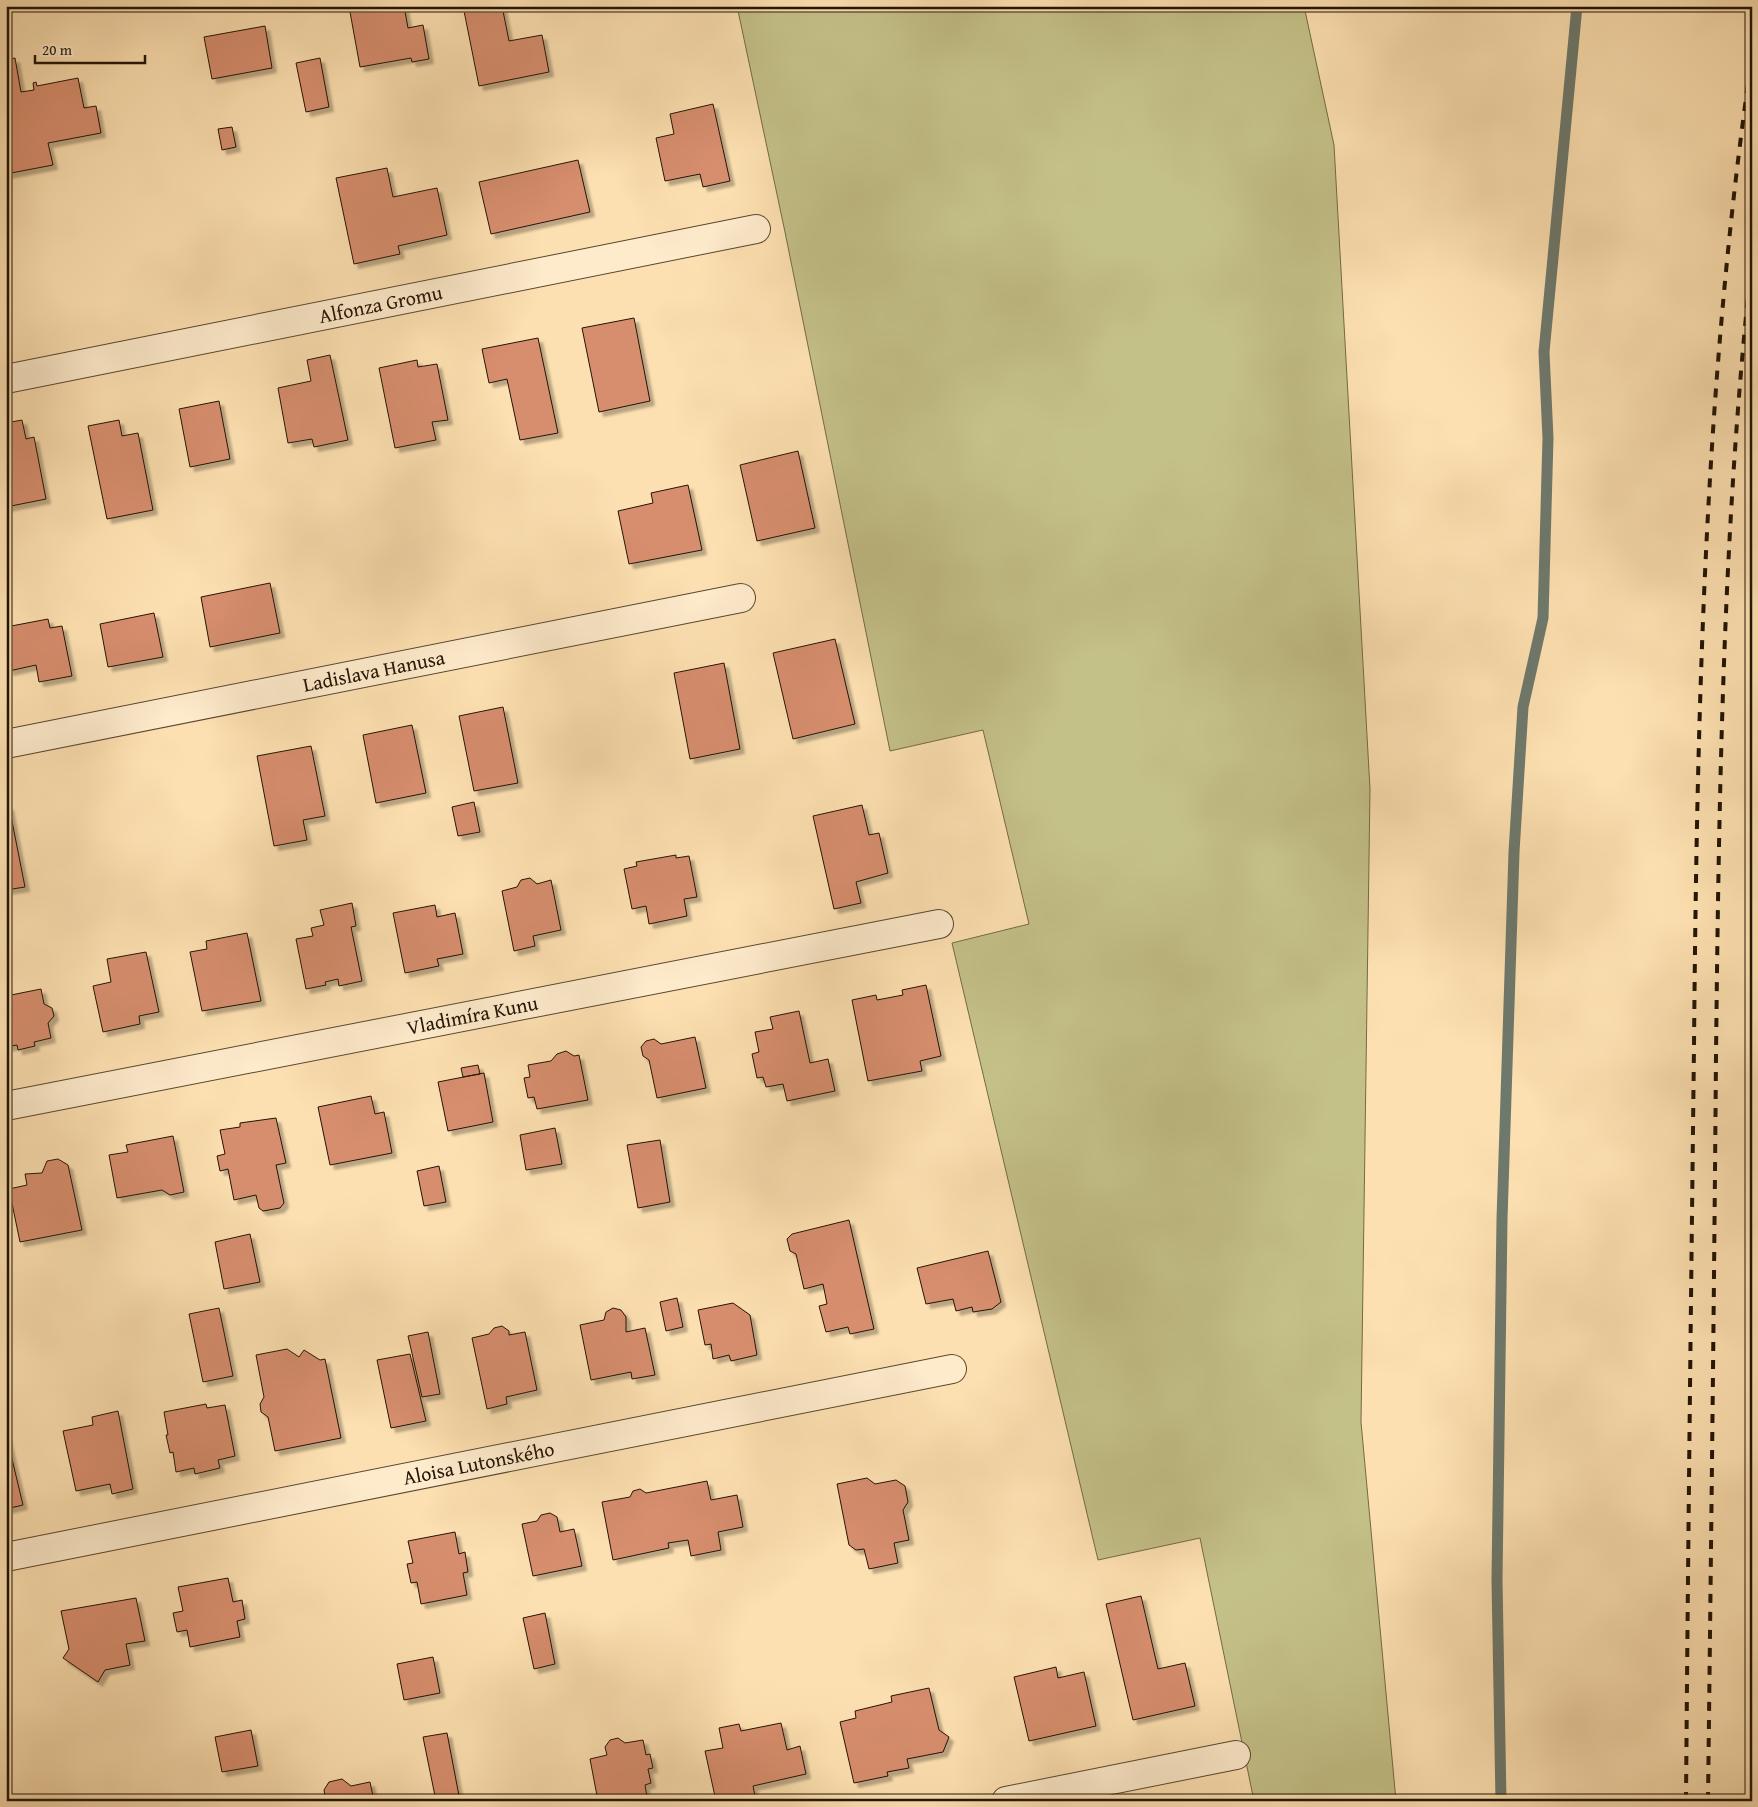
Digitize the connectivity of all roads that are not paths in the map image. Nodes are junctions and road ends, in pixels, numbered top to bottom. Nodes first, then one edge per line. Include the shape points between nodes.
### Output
1 (756, 229) dead end
2 (6, 379) edge
3 (741, 598) dead end
4 (6, 744) edge
5 (939, 924) dead end
6 (6, 1106) edge
7 (952, 1369) dead end
8 (6, 1557) edge
9 (1236, 1755) dead end
10 (1006, 1801) edge

1 - 2 street, Alfonza Gromu
3 - 4 street, Ladislava Hanusa
5 - 6 street, Vladimíra Kunu
7 - 8 street, Aloisa Lutonského
9 - 10 street

